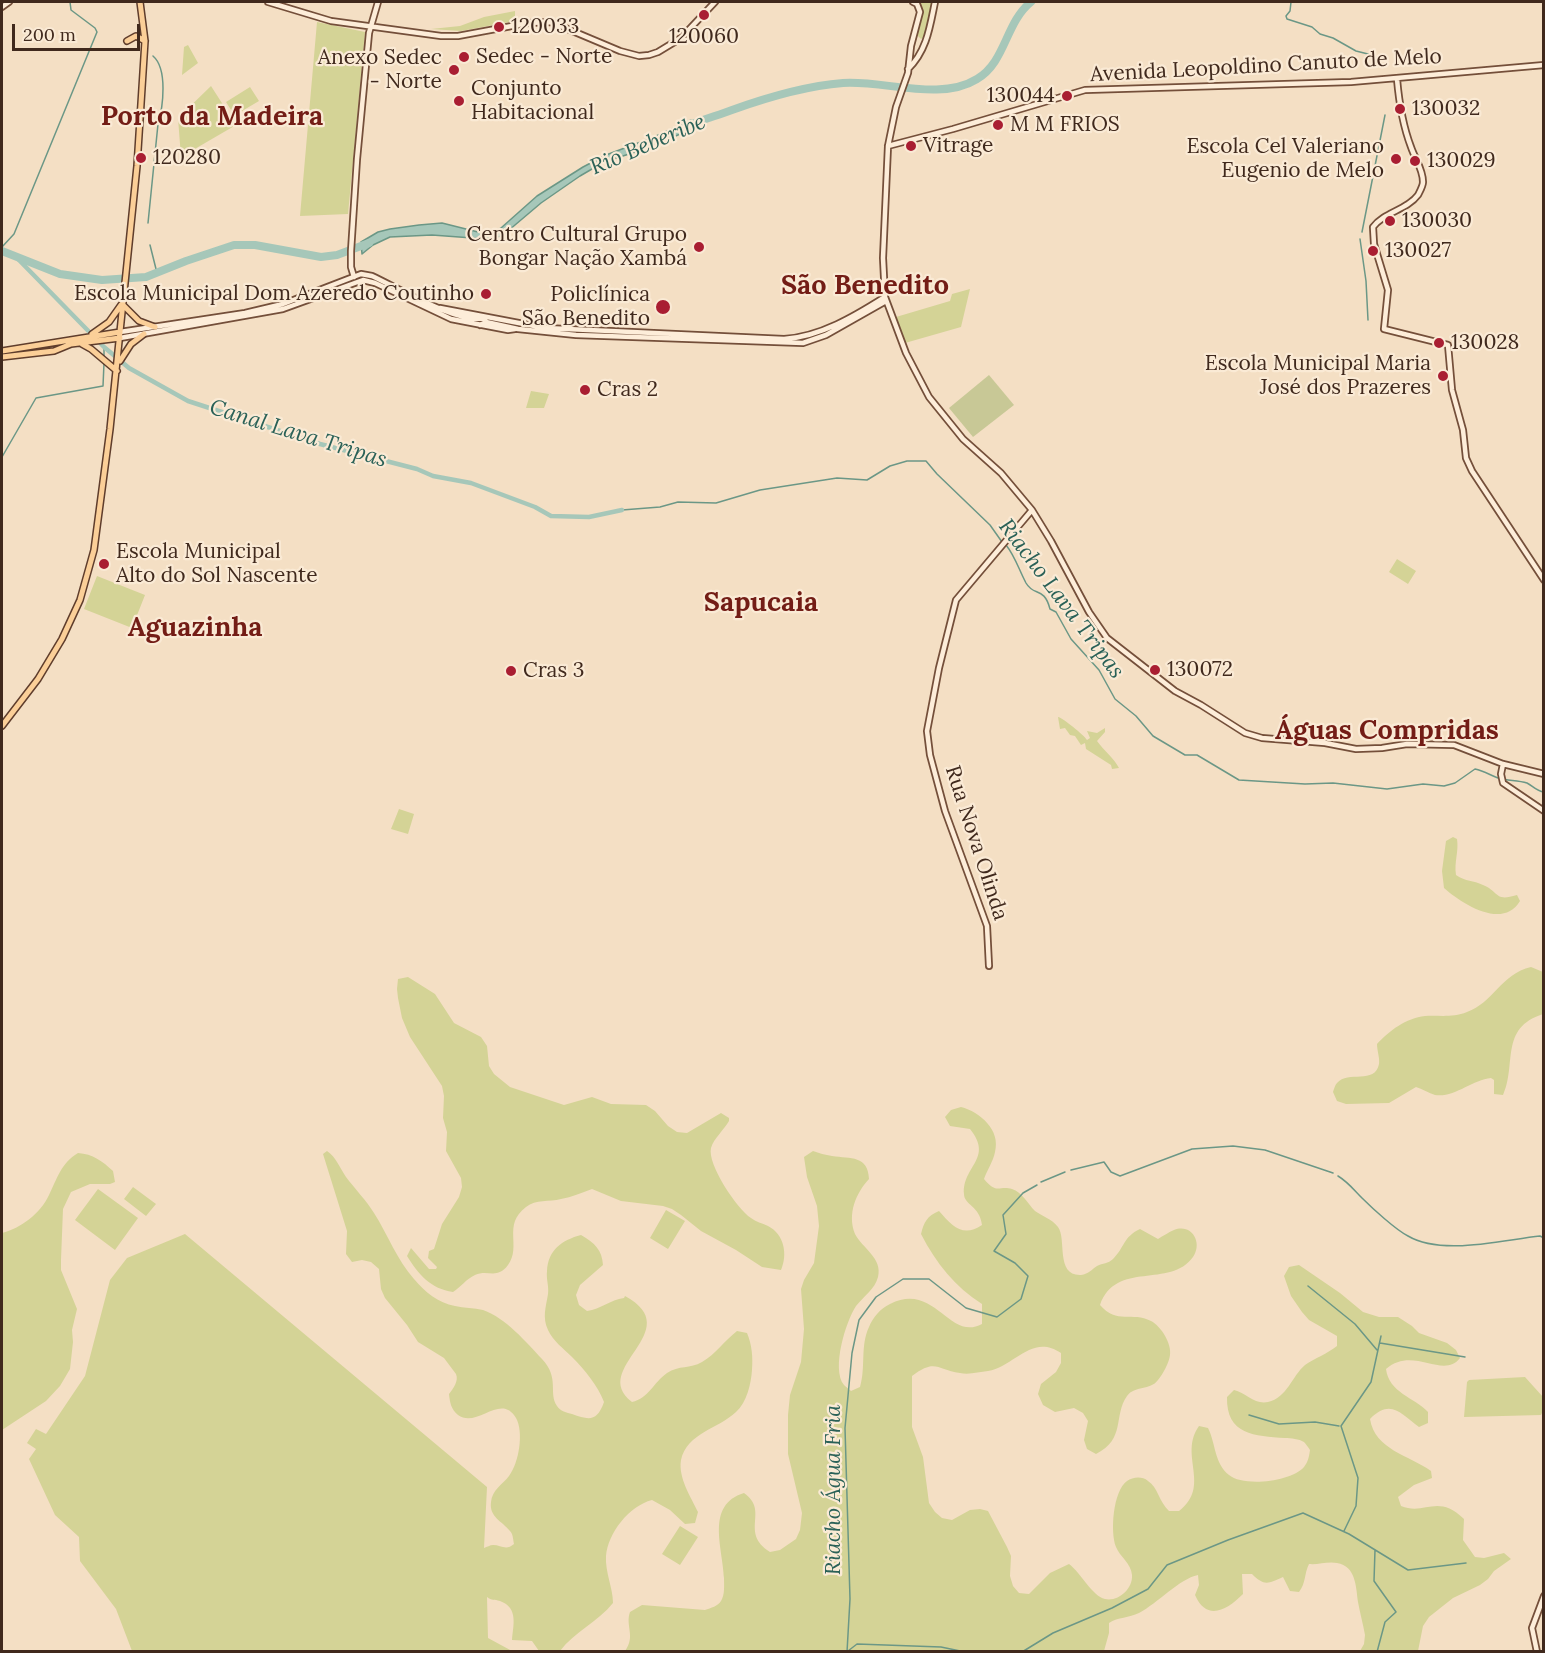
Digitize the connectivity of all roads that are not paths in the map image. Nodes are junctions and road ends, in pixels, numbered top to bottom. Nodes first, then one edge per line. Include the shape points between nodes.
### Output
1 (9, 2) edge
2 (140, 2) edge
3 (268, 2) edge
4 (291, 2) edge
5 (378, 2) edge
6 (715, 2) edge
7 (935, 2) edge
8 (915, 3) edge
9 (2, 7) edge
10 (287, 8) junction
11 (370, 27) junction
12 (127, 41) dead end
13 (145, 41) junction
14 (911, 46) junction
15 (923, 49) junction
16 (1544, 65) edge
17 (908, 69) junction
18 (1397, 80) junction
19 (888, 146) junction
20 (354, 276) junction
21 (356, 282) junction
22 (886, 299) junction
23 (122, 304) junction
24 (155, 327) junction
25 (99, 333) junction
26 (144, 334) junction
27 (120, 335) junction
28 (81, 343) junction
29 (33, 350) junction
30 (2, 351) edge
31 (2, 357) edge
32 (120, 357) junction
33 (117, 369) junction
34 (1032, 510) junction
35 (1544, 580) edge
36 (2, 726) edge
37 (1503, 764) junction
38 (1544, 774) edge
39 (1544, 811) edge
40 (989, 966) dead end
41 (1544, 1596) edge
42 (1537, 1652) edge

1 - 9 main road
2 - 13 main road
3 - 10 main road
4 - 10 main road
5 - 11 main road
6 - 11 main road via 681,39 658,52 639,56 551,22 458,36
7 - 15 main road
8 - 14 main road via 920,12
10 - 11 main road
11 - 20 main road via 351,250
12 - 13 main road via 136,36
13 - 23 main road
14 - 15 main road via 915,51
14 - 17 main road
15 - 17 main road
16 - 18 main road, Avenida Leopoldino Canuto de Melo
17 - 19 main road
18 - 19 main road, Avenida Leopoldino Canuto de Melo via 1085,90
18 - 35 main road via 1410,145 1423,182 1414,199 1373,227 1388,290 1384,329 1448,345 1452,390 1472,471
19 - 22 main road via 883,258
20 - 21 main road
20 - 22 main road via 372,276 440,308 554,328 784,339 814,334
20 - 24 main road via 283,304
21 - 22 main road via 368,281 451,319 508,330 607,337 803,343 826,335
21 - 26 main road via 284,309
22 - 34 main road via 906,353 929,397 963,439 1001,473
23 - 24 main road via 138,321
23 - 25 main road
23 - 27 main road
24 - 27 main road
25 - 27 main road
25 - 29 main road
26 - 27 main road
26 - 32 main road
27 - 28 main road
27 - 32 main road
28 - 29 main road via 54,351
28 - 33 main road
29 - 30 main road
29 - 31 main road
32 - 33 main road
33 - 36 main road via 98,529 80,600 43,672
34 - 37 main road via 1089,612 1111,643 1174,691 1245,733 1356,749 1446,744
34 - 40 main road, Rua Nova Olinda via 956,600 927,731 945,811 987,926
37 - 38 main road
37 - 39 main road via 1501,777
41 - 42 main road via 1532,1628

